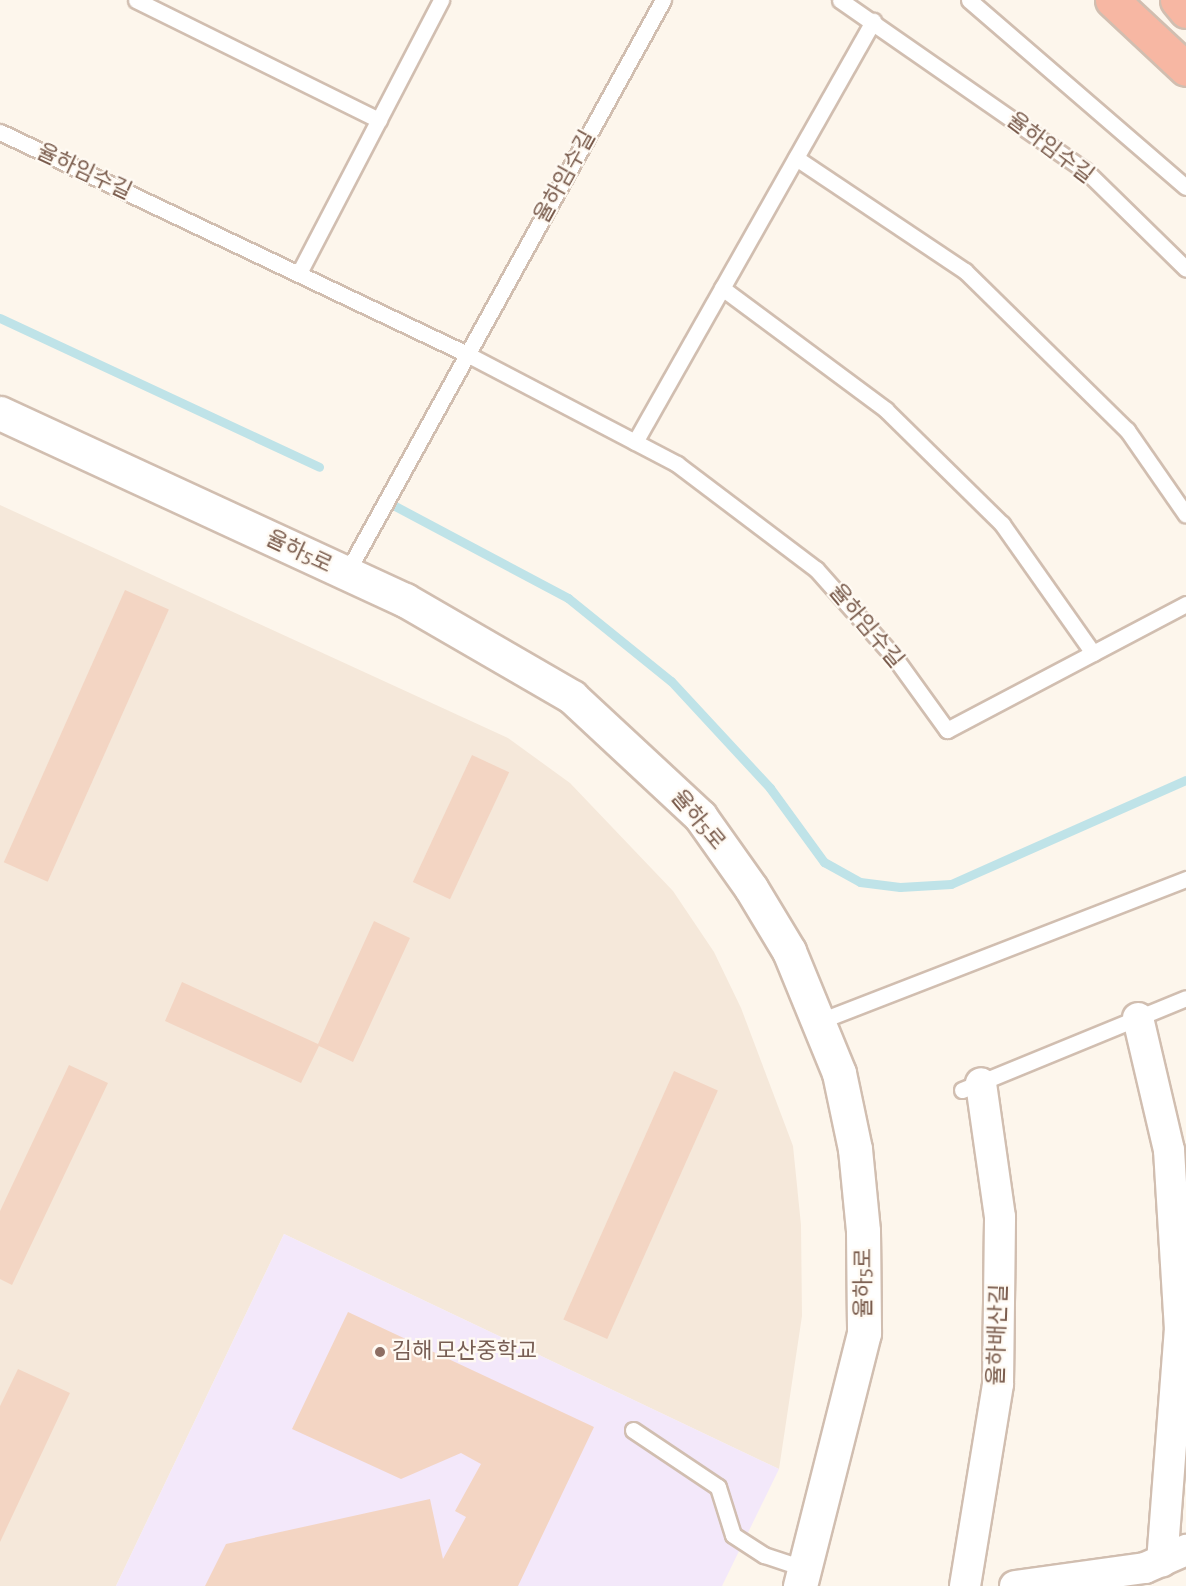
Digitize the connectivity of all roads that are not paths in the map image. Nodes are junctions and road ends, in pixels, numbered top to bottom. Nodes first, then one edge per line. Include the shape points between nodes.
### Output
1 (136, 0) edge
2 (441, 0) edge
3 (663, 0) edge
4 (840, 0) edge
5 (969, 0) edge
6 (1112, 0) edge
7 (1177, 0) edge
8 (1186, 11) edge
9 (873, 21) junction
10 (1186, 69) edge
11 (379, 120) junction
12 (0, 132) edge
13 (796, 158) junction
14 (1186, 187) edge
15 (1186, 269) edge
16 (299, 273) junction
17 (722, 288) junction
18 (467, 354) junction
19 (0, 413) edge
20 (634, 442) junction
21 (1186, 515) edge
22 (346, 574) junction
23 (1186, 604) edge
24 (1093, 653) junction
25 (1186, 879) edge
26 (1186, 998) edge
27 (1138, 1018) junction
28 (820, 1021) junction
29 (972, 1087) joint
30 (633, 1430) dead end
31 (1174, 1555) edge
32 (803, 1578) edge
33 (965, 1586) edge
34 (1015, 1586) edge

1 - 11 lane
2 - 11 lane
3 - 18 lane, 율하임수길
4 - 9 lane, 율하임수길
5 - 14 lane
6 - 10 highway
7 - 8 highway
9 - 13 lane
9 - 15 lane, 율하임수길 via 1085,170
11 - 16 lane
12 - 16 lane, 율하임수길
13 - 17 lane
13 - 21 lane via 965,271 1127,430
16 - 18 lane, 율하임수길
17 - 20 lane
17 - 24 lane via 885,410 1002,524
18 - 20 lane, 율하임수길
18 - 22 lane, 율하임수길
19 - 22 street, 율하5로
20 - 24 lane, 율하임수길 via 676,465 816,568 895,658 947,730
22 - 28 street, 율하5로 via 405,600 572,697 632,748 700,816 751,888 789,951
23 - 24 lane, 율하임수길
25 - 28 lane
26 - 27 lane, 율하배산길
27 - 29 lane, 율하배산길
27 - 31 street via 1169,1149 1180,1328
28 - 32 street, 율하5로 via 839,1072 855,1149 863,1231 864,1333
29 - 33 street, 율하배산길 via 1000,1217 998,1384
30 - 32 lane via 718,1487 732,1535
31 - 34 street via 1145,1568

